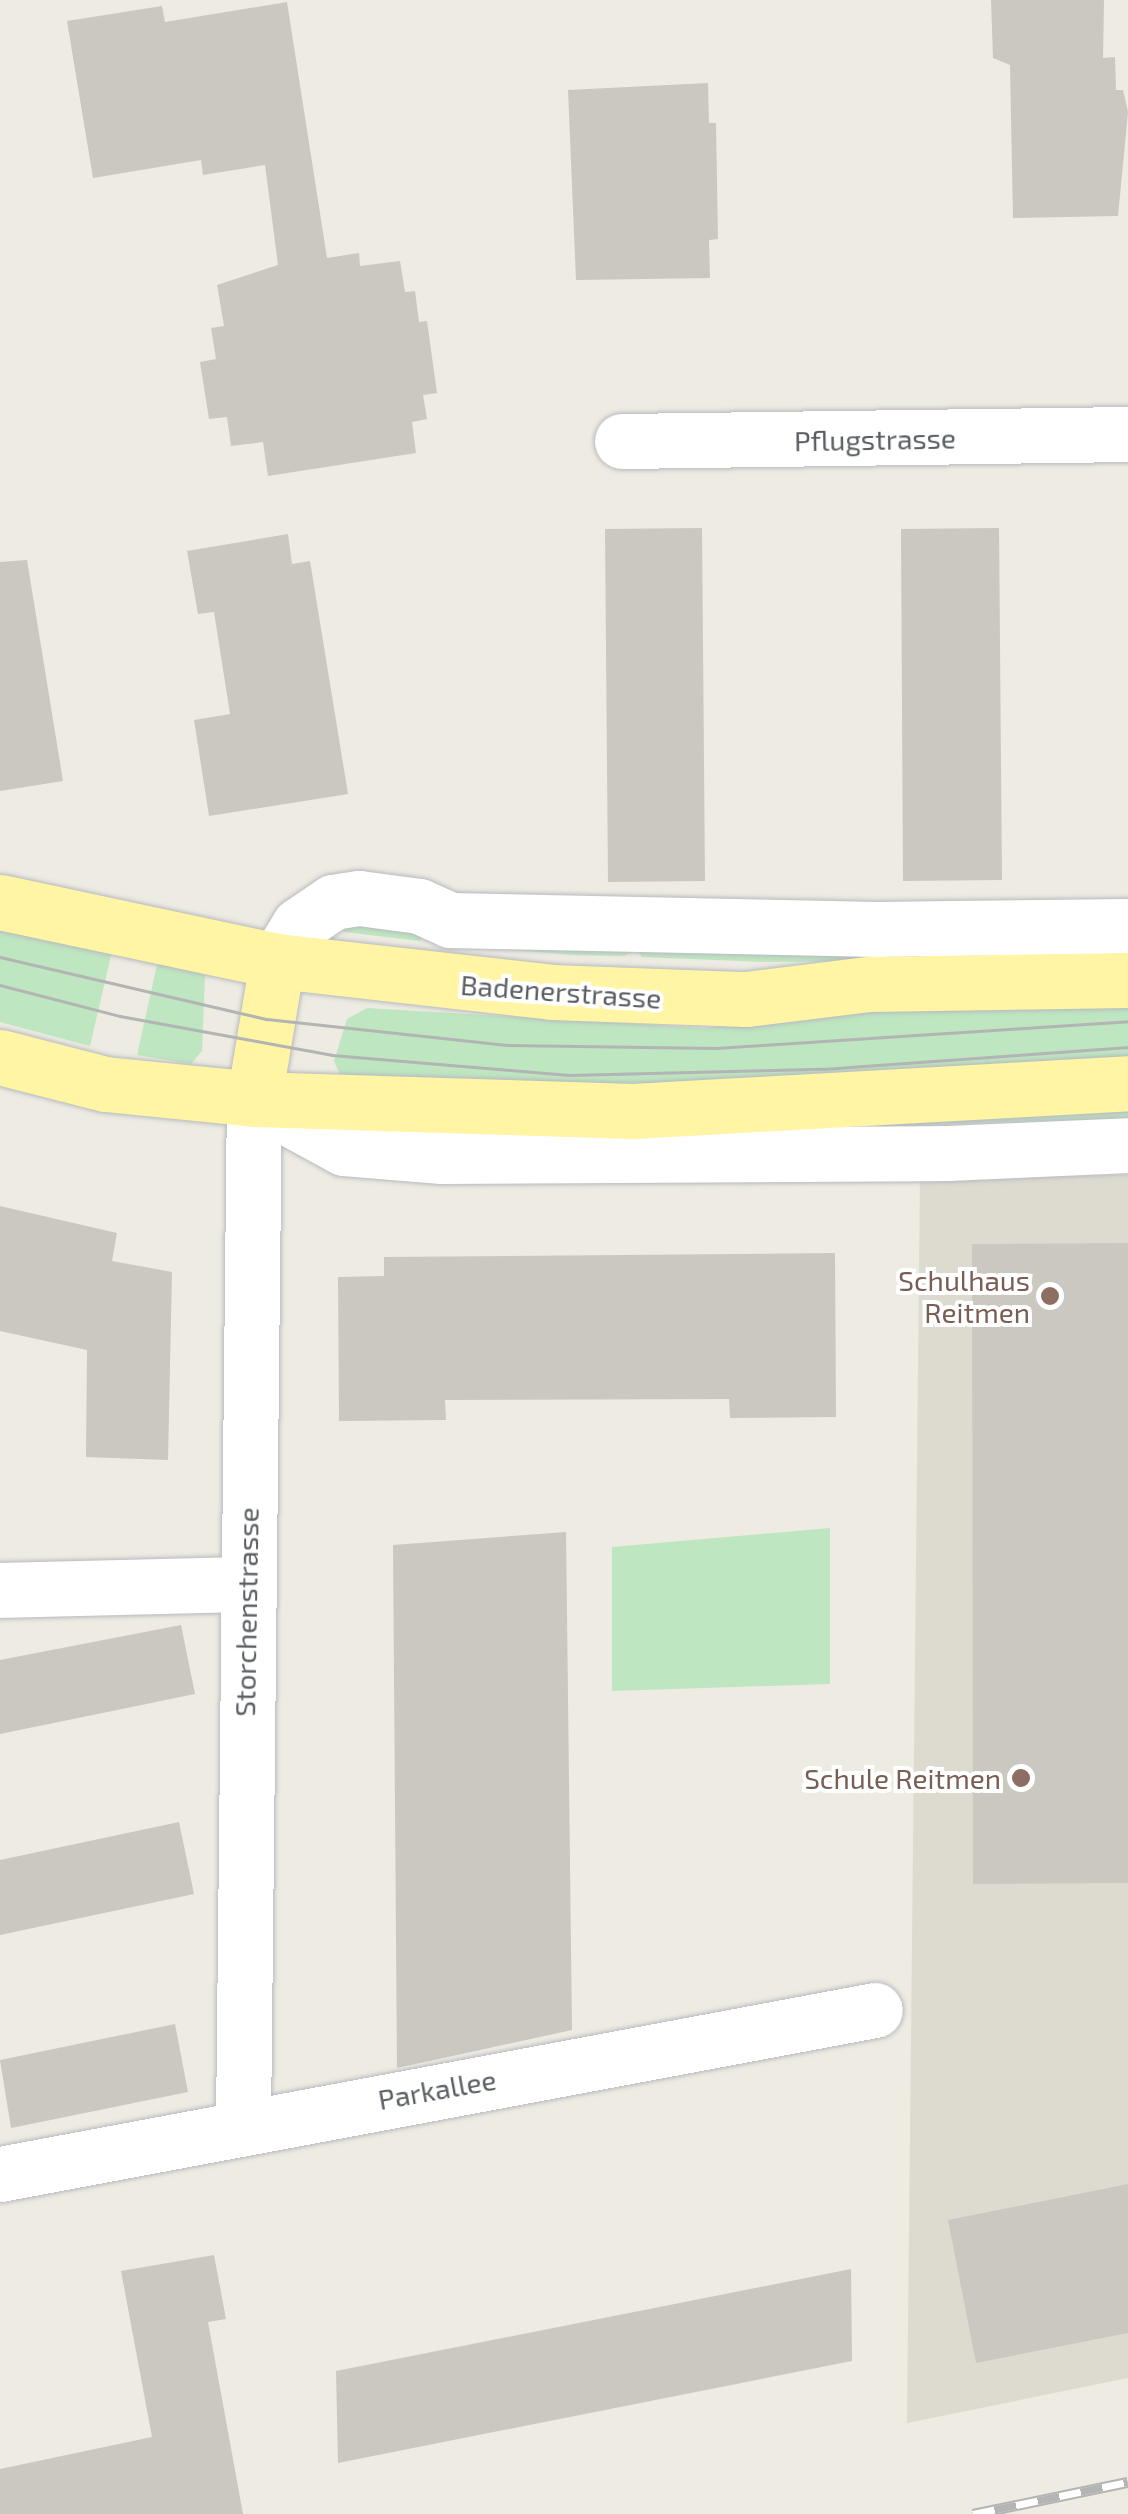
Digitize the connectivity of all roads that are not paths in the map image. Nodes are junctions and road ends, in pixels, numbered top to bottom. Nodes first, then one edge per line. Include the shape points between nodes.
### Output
1 (1128, 434) edge
2 (622, 441) dead end
3 (0, 902) edge
4 (1128, 926) edge
5 (276, 962) junction
6 (1128, 980) edge
7 (0, 1057) edge
8 (1128, 1083) edge
9 (254, 1099) junction
10 (1128, 1144) edge
11 (246, 1584) junction
12 (0, 1590) edge
13 (875, 2010) dead end
14 (243, 2125) junction
15 (0, 2174) edge

1 - 2 street, Pflugstrasse
3 - 5 main road, Badenerstrasse
4 - 5 street via 877,929 450,920 418,906 359,898 333,902 299,925
5 - 6 main road, Badenerstrasse via 682,1000 869,984
5 - 9 main road
7 - 9 main road via 105,1084
8 - 9 main road via 632,1112
9 - 10 street via 344,1148 442,1156 948,1153
9 - 11 street, Storchenstrasse
11 - 12 street
11 - 14 street, Storchenstrasse
13 - 14 street, Parkallee
14 - 15 street, Parkallee

